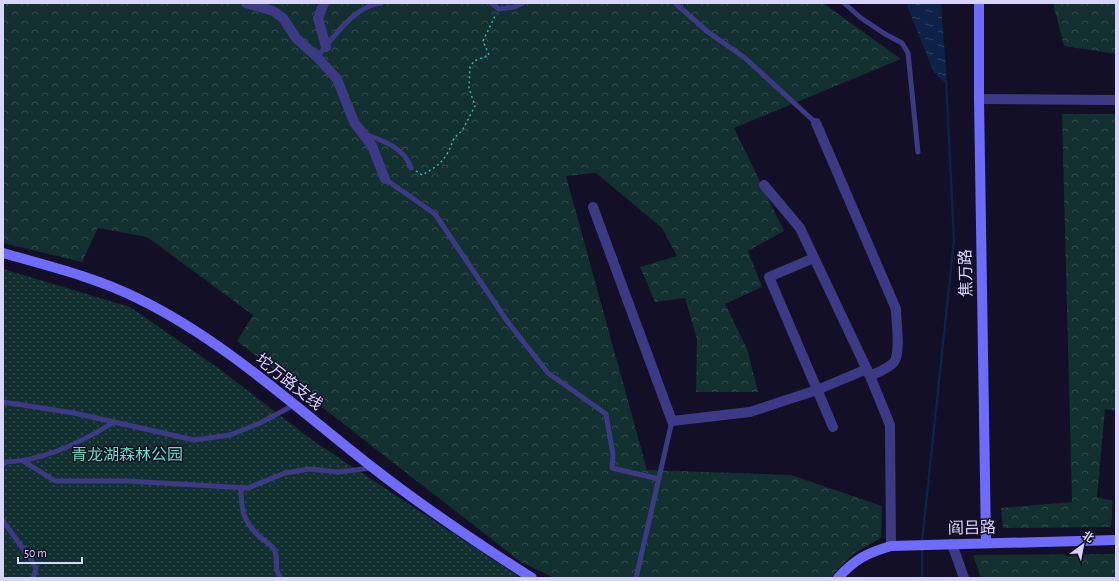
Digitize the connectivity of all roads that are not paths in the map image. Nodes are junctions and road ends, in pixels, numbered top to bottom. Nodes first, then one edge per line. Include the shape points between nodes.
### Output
1 (246, 3) edge
2 (324, 3) edge
3 (381, 3) edge
4 (491, 3) edge
5 (523, 3) edge
6 (674, 3) edge
7 (844, 3) edge
8 (979, 3) edge
9 (326, 47) junction
10 (317, 57) junction
11 (978, 100) junction
12 (1116, 100) edge
13 (816, 123) joint
14 (362, 133) junction
15 (918, 152) dead end
16 (411, 168) road end
17 (385, 179) joint
18 (764, 185) dead end
19 (593, 207) dead end
20 (3, 253) edge
21 (814, 258) junction
22 (868, 372) junction
23 (818, 390) junction
24 (3, 402) edge
25 (294, 405) junction
26 (672, 421) junction
27 (114, 422) junction
28 (833, 427) dead end
29 (23, 461) junction
30 (3, 465) edge
31 (372, 468) junction
32 (659, 479) junction
33 (241, 487) junction
34 (3, 521) edge
35 (1116, 540) edge
36 (986, 543) junction
37 (952, 544) junction
38 (891, 546) junction
39 (33, 578) edge
40 (281, 578) edge
41 (532, 578) edge
42 (636, 578) edge
43 (838, 578) edge
44 (964, 578) edge

1 - 10 street via 273,11 283,18 296,38
2 - 9 street via 318,18
3 - 9 lane via 371,4 348,21
4 - 5 lane via 499,9
6 - 13 lane via 708,32 745,58
7 - 15 lane via 884,34 902,43 908,54
8 - 11 main road, 焦万路
9 - 10 lane
10 - 14 street via 337,79 354,122
11 - 12 street
11 - 36 main road, 焦万路
13 - 22 street via 896,309 898,341 895,360 888,367
14 - 16 lane via 394,146 408,159
14 - 17 street via 372,146
17 - 32 lane via 435,214 507,321 548,373 606,414 613,455 612,468
18 - 21 street via 800,228
19 - 26 street
20 - 25 main road, 坨万路支线 via 80,275 138,298 219,346
21 - 22 street
21 - 23 street via 769,277
22 - 23 street
22 - 38 street via 890,425
23 - 26 street via 750,412
23 - 28 street
24 - 27 lane
25 - 27 lane via 260,423 230,434 194,440
25 - 31 main road, 坨万路支线
26 - 32 lane
27 - 29 lane via 82,441
29 - 30 lane via 6,462
29 - 33 lane via 55,481 127,481
31 - 33 lane via 338,472 303,470 285,473 248,488
31 - 41 main road, 坨万路支线
32 - 42 lane
33 - 40 lane via 246,523 273,548 277,559 275,569
34 - 39 lane via 32,561 36,569
35 - 36 main road, 阎吕路
36 - 37 main road, 阎吕路
37 - 38 main road, 阎吕路
37 - 44 street
38 - 43 main road, 阎吕路 via 865,554 848,566

